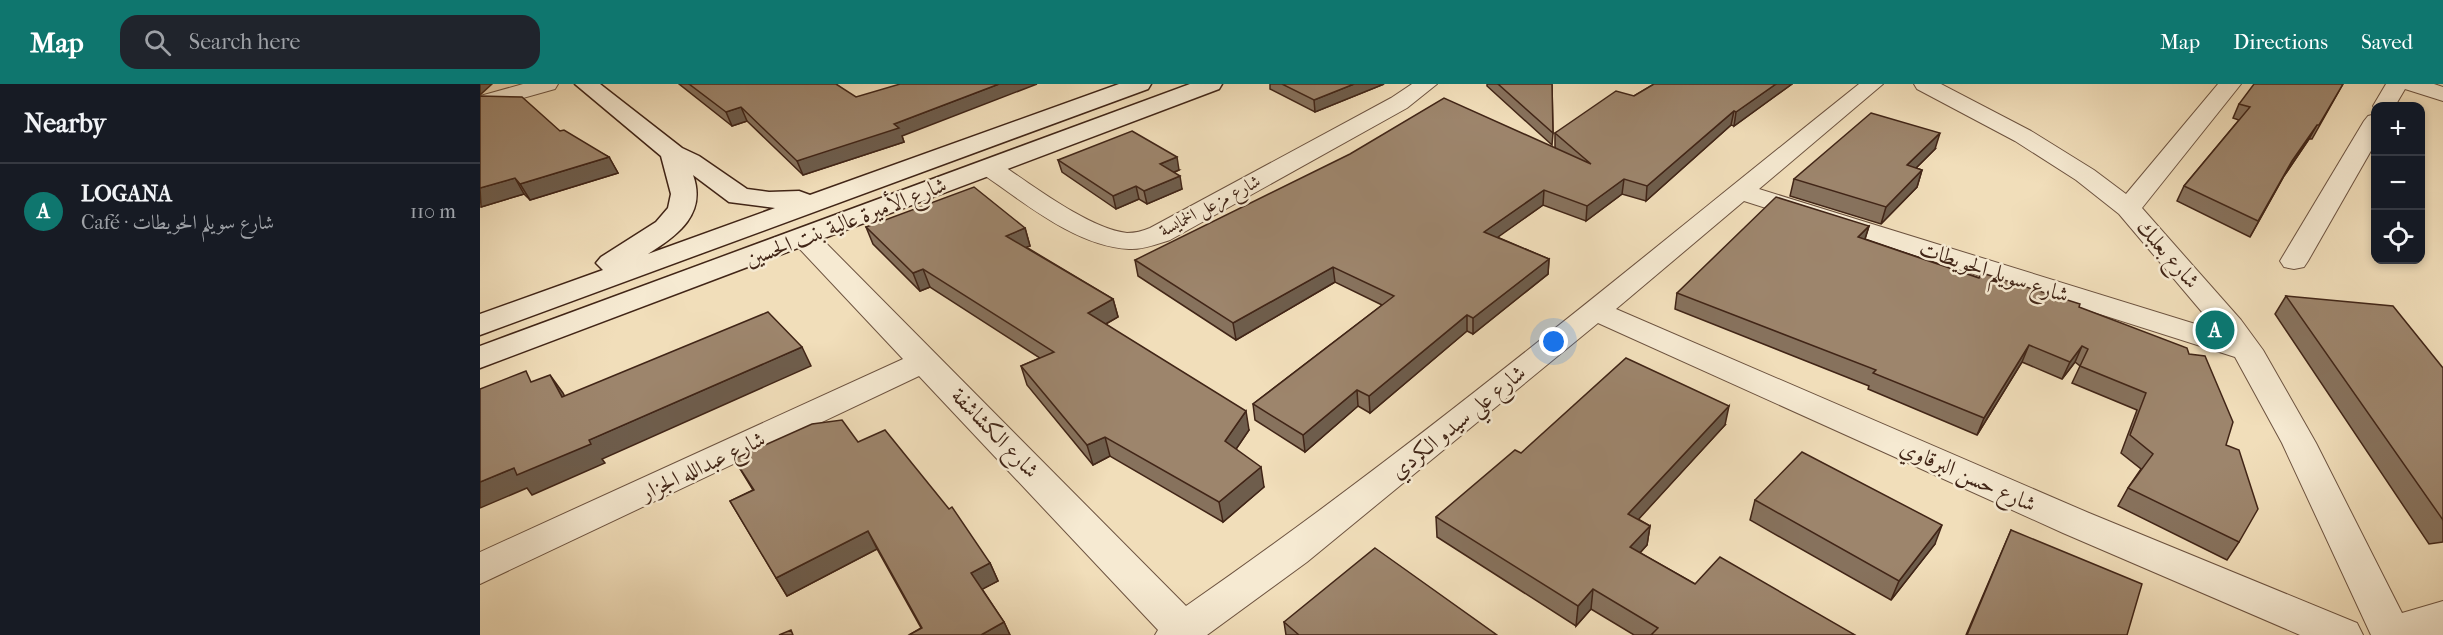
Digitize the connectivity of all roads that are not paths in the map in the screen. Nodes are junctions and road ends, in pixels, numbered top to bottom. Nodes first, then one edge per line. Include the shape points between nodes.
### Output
1 (547, 84) edge
2 (586, 84) edge
3 (1140, 84) edge
4 (1211, 84) edge
5 (1426, 84) edge
6 (1872, 84) edge
7 (1925, 84) edge
8 (2230, 84) edge
9 (2397, 84) edge
10 (2411, 84) edge
11 (2443, 94) edge
12 (2386, 102) edge
13 (480, 103) edge
14 (2371, 130) edge
15 (673, 153) junction
16 (990, 168) junction
17 (840, 192) junction
18 (1741, 192) junction
19 (2128, 208) junction
20 (805, 238) junction
21 (2294, 261) dead end
22 (1596, 311) junction
23 (518, 312) junction
24 (480, 326) edge
25 (2247, 350) junction
26 (480, 358) edge
27 (925, 361) junction
28 (480, 569) edge
29 (2443, 618) edge
30 (1179, 632) edge
31 (2391, 634) edge
32 (2343, 635) edge

1 - 13 street
2 - 15 main road
3 - 17 main road, شارع الأميرة عالية بنت الحسين
4 - 16 main road, شارع الأميرة عالية بنت الحسين
5 - 16 street, شارع مزعل الخمايسة via 1399,103 1144,240 1128,241 1100,234
6 - 18 street, شارع علي سيدو الكردي
7 - 19 street, شارع بعلبك via 2023,136
8 - 19 street
9 - 12 street
10 - 11 street
14 - 21 street
15 - 17 main road via 739,196 801,199
15 - 23 main road via 685,197 670,224 614,262
16 - 20 main road, شارع الأميرة عالية بنت الحسين
17 - 23 main road, شارع الأميرة عالية بنت الحسين
18 - 22 street, شارع علي سيدو الكردي
18 - 25 street, شارع سويلم الحويطات
19 - 25 street, شارع بعلبك
20 - 26 main road, شارع الأميرة عالية بنت الحسين
20 - 27 street, شارع الكشاشفة
22 - 30 street, شارع علي سيدو الكردي via 1320,531
22 - 32 street, شارع حسن البرقاوي via 2066,519
23 - 24 main road, شارع الأميرة عالية بنت الحسين
25 - 31 street, شارع بعلبك via 2299,443
27 - 28 street, شارع عبدالله الجزار
27 - 30 street, شارع الكشاشفة
29 - 31 street

